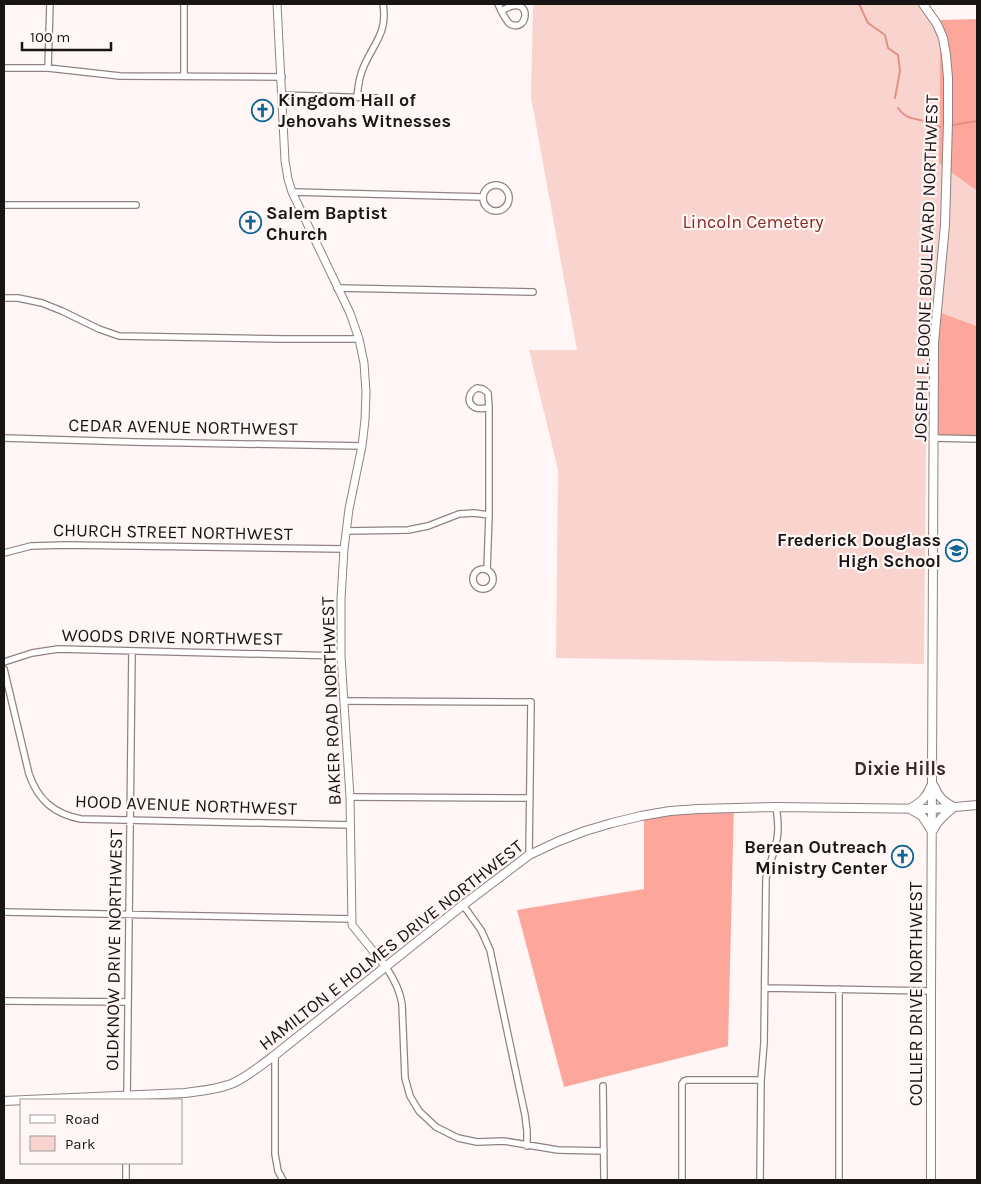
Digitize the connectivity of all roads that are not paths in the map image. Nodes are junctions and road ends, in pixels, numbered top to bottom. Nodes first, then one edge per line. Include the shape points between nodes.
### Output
1 (50, 4) edge
2 (184, 4) edge
3 (278, 4) edge
4 (383, 4) edge
5 (498, 4) edge
6 (923, 4) edge
7 (501, 10) dead end
8 (4, 68) edge
9 (48, 68) junction
10 (184, 76) junction
11 (282, 78) junction
12 (282, 95) junction
13 (357, 97) junction
14 (376, 98) dead end
15 (292, 192) junction
16 (483, 198) junction
17 (4, 205) edge
18 (136, 205) dead end
19 (337, 288) junction
20 (533, 292) dead end
21 (4, 298) edge
22 (359, 339) junction
23 (489, 408) dead end
24 (4, 438) edge
25 (934, 438) junction
26 (977, 439) edge
27 (362, 446) junction
28 (488, 516) junction
29 (346, 531) junction
30 (344, 550) junction
31 (4, 553) edge
32 (487, 570) dead end
33 (132, 651) junction
34 (341, 656) junction
35 (4, 662) edge
36 (4, 669) edge
37 (344, 701) junction
38 (933, 782) junction
39 (350, 797) junction
40 (530, 798) junction
41 (977, 805) edge
42 (776, 807) junction
43 (910, 808) junction
44 (933, 808) junction
45 (954, 808) junction
46 (130, 821) junction
47 (351, 824) junction
48 (932, 832) junction
49 (529, 855) junction
50 (463, 905) junction
51 (4, 912) edge
52 (129, 915) junction
53 (352, 919) junction
54 (386, 967) junction
55 (765, 988) junction
56 (839, 989) junction
57 (931, 991) junction
58 (4, 1001) edge
59 (128, 1002) junction
60 (275, 1055) junction
61 (761, 1080) junction
62 (602, 1086) dead end
63 (127, 1098) edge
64 (86, 1099) edge
65 (4, 1101) edge
66 (20, 1101) edge
67 (527, 1146) junction
68 (604, 1151) junction
69 (126, 1164) edge
70 (126, 1180) edge
71 (283, 1180) edge
72 (604, 1180) edge
73 (682, 1180) edge
74 (760, 1180) edge
75 (839, 1180) edge
76 (931, 1180) edge

1 - 9 street
2 - 10 street
3 - 11 street, BAKER ROAD NORTHWEST
4 - 13 street via 383,26 379,40 362,69
5 - 7 street
6 - 25 main road, JOSEPH E. BOONE BOULEVARD NORTHWEST via 943,38 948,78 945,225 934,343
8 - 9 street
9 - 10 street via 120,76
10 - 11 street
11 - 12 street, BAKER ROAD NORTHWEST
12 - 13 street
12 - 15 street, BAKER ROAD NORTHWEST via 285,161
13 - 14 street
15 - 16 street
15 - 19 street, BAKER ROAD NORTHWEST
16 - 16 street via 485,206 496,212 509,202 506,189 498,185 486,189
17 - 18 street
19 - 20 street
19 - 22 street, BAKER ROAD NORTHWEST
21 - 22 street via 42,303 119,336
22 - 27 street, BAKER ROAD NORTHWEST via 366,392
23 - 28 street
24 - 27 street, CEDAR AVENUE NORTHWEST
25 - 26 street
25 - 38 main road, JOSEPH E. BOONE BOULEVARD NORTHWEST
27 - 29 street, BAKER ROAD NORTHWEST
28 - 29 street via 459,514 408,530
28 - 32 street
29 - 30 street, BAKER ROAD NORTHWEST
30 - 31 street, CHURCH STREET NORTHWEST via 66,545 31,546
30 - 34 street, BAKER ROAD NORTHWEST
33 - 34 street, WOODS DRIVE NORTHWEST
33 - 35 street, WOODS DRIVE NORTHWEST via 58,649
33 - 46 street, OLDKNOW DRIVE NORTHWEST
34 - 37 street, BAKER ROAD NORTHWEST
36 - 46 street, HOOD AVENUE NORTHWEST via 29,774 40,796 54,810 72,818
37 - 39 street, BAKER ROAD NORTHWEST
37 - 40 street via 531,702
38 - 43 main road via 924,799
38 - 44 main road, JOSEPH E. BOONE BOULEVARD NORTHWEST
38 - 45 main road via 941,799
39 - 40 street
39 - 47 street, BAKER ROAD NORTHWEST
40 - 49 street
41 - 45 main road, HAMILTON E HOLMES DRIVE NORTHWEST
42 - 43 main road, HAMILTON E HOLMES DRIVE NORTHWEST
42 - 49 main road, HAMILTON E HOLMES DRIVE NORTHWEST via 698,809 641,816 585,831
42 - 55 street via 778,837 766,878
43 - 44 main road, HAMILTON E HOLMES DRIVE NORTHWEST
43 - 48 main road via 922,816
44 - 45 main road, HAMILTON E HOLMES DRIVE NORTHWEST
44 - 48 main road, COLLIER DRIVE NORTHWEST
45 - 48 main road via 936,823
46 - 47 street, HOOD AVENUE NORTHWEST
46 - 52 street, OLDKNOW DRIVE NORTHWEST
47 - 53 street, BAKER ROAD NORTHWEST
48 - 57 main road, COLLIER DRIVE NORTHWEST
49 - 50 main road, HAMILTON E HOLMES DRIVE NORTHWEST
50 - 54 main road, HAMILTON E HOLMES DRIVE NORTHWEST
50 - 67 street via 481,930 490,950 525,1115
51 - 52 street
52 - 53 street
52 - 59 street, OLDKNOW DRIVE NORTHWEST
53 - 54 street, BAKER ROAD NORTHWEST via 352,925
54 - 60 main road, HAMILTON E HOLMES DRIVE NORTHWEST
54 - 67 street, BAKER ROAD NORTHWEST via 401,995 405,1078 419,1111 436,1127 458,1138
55 - 56 street
55 - 61 street
56 - 57 street
56 - 75 street
57 - 76 main road, COLLIER DRIVE NORTHWEST
58 - 59 street
59 - 63 street, OLDKNOW DRIVE NORTHWEST
60 - 63 main road, HAMILTON E HOLMES DRIVE NORTHWEST via 229,1085
60 - 71 street via 276,1154
61 - 73 street via 684,1081
61 - 74 street
62 - 68 street
63 - 64 main road, HAMILTON E HOLMES DRIVE NORTHWEST
65 - 66 main road, HAMILTON E HOLMES DRIVE NORTHWEST
67 - 68 street, BAKER ROAD NORTHWEST
68 - 72 street
69 - 70 street

